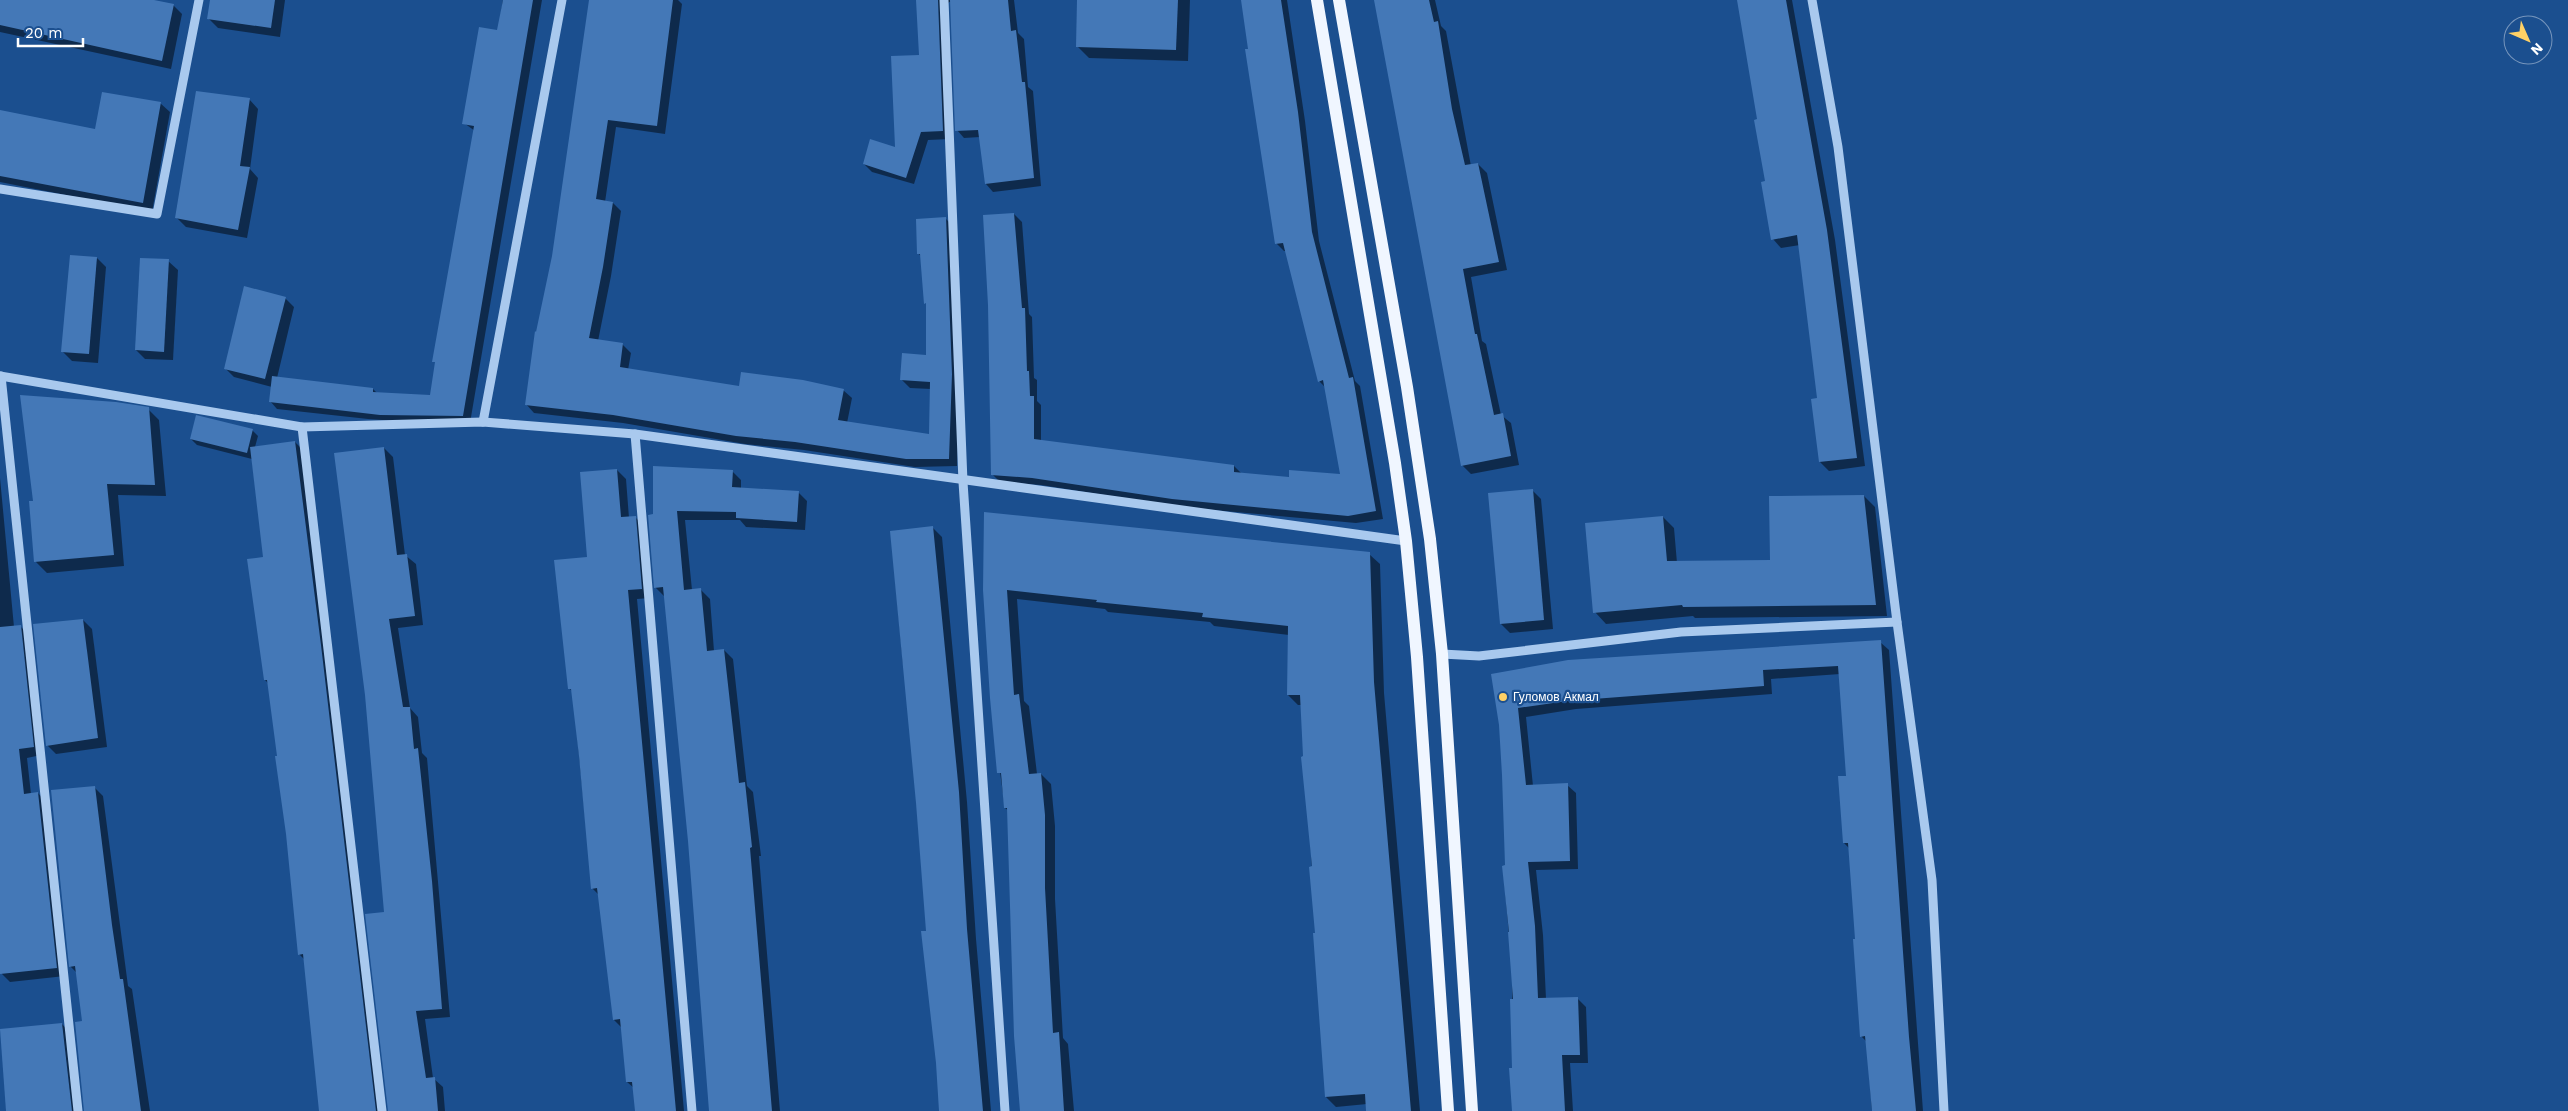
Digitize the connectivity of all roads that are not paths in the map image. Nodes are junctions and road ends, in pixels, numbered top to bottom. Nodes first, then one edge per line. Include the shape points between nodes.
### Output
1 (199, 0) edge
2 (562, 0) edge
3 (944, 0) edge
4 (1317, 0) edge
5 (1339, 0) edge
6 (1812, 0) edge
7 (0, 189) edge
8 (1, 376) edge
9 (483, 422) junction
10 (302, 427) junction
11 (635, 434) junction
12 (963, 482) junction
13 (1406, 541) junction
14 (1897, 622) junction
15 (1442, 654) junction
16 (78, 1111) edge
17 (382, 1111) edge
18 (692, 1111) edge
19 (1004, 1111) edge
20 (1448, 1111) edge
21 (1472, 1111) edge
22 (1944, 1111) edge

1 - 7 street via 157,214
2 - 9 street
3 - 12 street
4 - 13 main road
5 - 15 main road via 1419,460
6 - 14 street via 1838,147
8 - 10 street
8 - 16 street
9 - 10 street
9 - 11 street
10 - 17 street
11 - 12 street
11 - 18 street
12 - 13 street
12 - 19 street
13 - 20 main road via 1417,656
14 - 15 street via 1680,632 1479,656
14 - 22 street via 1932,880
15 - 21 main road

